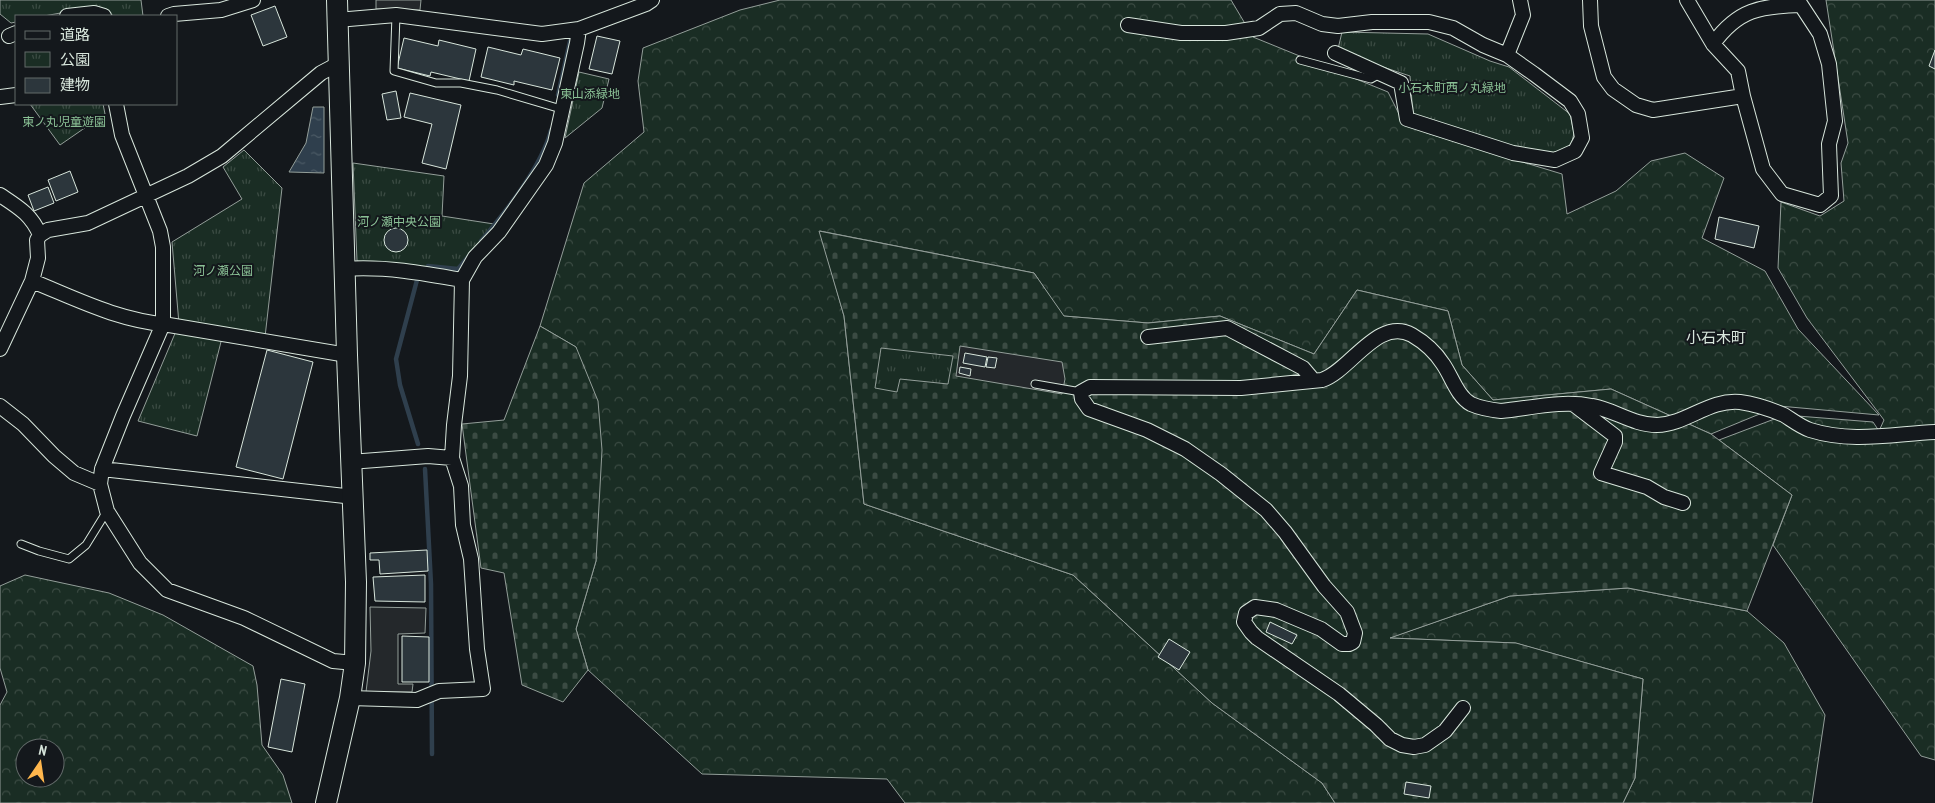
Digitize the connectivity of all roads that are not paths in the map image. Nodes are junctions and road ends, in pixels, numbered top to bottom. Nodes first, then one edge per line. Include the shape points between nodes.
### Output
1 (253, 0) edge
2 (337, 0) edge
3 (652, 0) edge
4 (1520, 0) edge
5 (1590, 0) edge
6 (1688, 0) edge
7 (1801, 2) edge
8 (77, 15) edge
9 (101, 15) edge
10 (177, 15) edge
11 (396, 15) junction
12 (337, 20) junction
13 (1128, 25) dead end
14 (579, 28) junction
15 (1713, 44) junction
16 (1335, 53) dead end
17 (1507, 55) junction
18 (1300, 60) dead end
19 (338, 64) junction
20 (1380, 74) junction
21 (15, 95) edge
22 (1742, 96) junction
23 (0, 97) edge
24 (116, 105) edge
25 (562, 109) junction
26 (0, 195) edge
27 (146, 196) junction
28 (40, 235) junction
29 (344, 269) junction
30 (462, 280) junction
31 (32, 281) junction
32 (163, 324) junction
33 (1148, 337) dead end
34 (0, 348) edge
35 (346, 355) junction
36 (1314, 381) junction
37 (1035, 384) dead end
38 (1081, 392) junction
39 (1572, 403) junction
40 (0, 406) edge
41 (1935, 432) edge
42 (452, 458) junction
43 (350, 462) junction
44 (102, 469) junction
45 (100, 484) junction
46 (345, 496) dead end
47 (1683, 503) dead end
48 (107, 511) junction
49 (21, 544) dead end
50 (355, 663) junction
51 (350, 698) junction
52 (1463, 708) dead end
53 (326, 803) edge

1 - 10 street via 221,10
2 - 12 street
3 - 14 street
4 - 17 street via 1523,15
5 - 22 street via 1591,26 1604,77 1612,88 1636,105 1653,110
6 - 15 street
7 - 15 street via 1746,13 1723,30
7 - 22 street via 1820,34 1829,64 1835,121 1829,144 1831,196 1820,205 1782,194 1762,168
8 - 9 street
11 - 12 street
11 - 14 street via 542,34
11 - 25 lane via 394,70 436,83 497,90
12 - 19 street
13 - 17 street via 1181,33 1226,33 1259,28 1280,14 1296,13 1322,24 1338,26 1372,22 1429,22 1453,28 1483,46
14 - 25 street
15 - 22 street via 1738,72
16 - 20 street
17 - 20 street via 1570,101 1578,114 1582,138 1575,151 1555,160 1513,153 1407,120 1401,83
18 - 20 lane via 1371,79
19 - 27 street via 321,73 222,156
19 - 29 street
21 - 23 street
24 - 27 street via 122,135
25 - 30 street via 555,143 546,165
26 - 28 street via 25,212
27 - 28 street via 88,223 48,230
27 - 32 street via 163,247
28 - 31 street
29 - 30 street via 419,272
29 - 35 street
30 - 42 street via 460,376
31 - 32 street via 114,315
31 - 34 street
32 - 35 street
32 - 44 street
33 - 36 street via 1227,328 1303,368
35 - 43 street
36 - 38 street via 1241,388 1090,387
36 - 39 street via 1328,378 1381,336 1402,331 1430,349 1442,362 1460,393 1475,406 1501,411
37 - 38 lane
38 - 52 street via 1089,409 1147,430 1185,450 1266,510 1346,612 1356,633 1353,642 1342,644 1321,629 1276,610 1255,607 1246,613 1244,622 1257,638 1338,694 1397,743 1414,747 1425,745 1445,731
39 - 41 street via 1609,410 1628,420 1646,424 1674,423 1718,404 1738,402 1770,410 1811,430 1842,436
39 - 47 street via 1615,436 1601,473 1648,487 1664,498
40 - 45 street via 74,473
42 - 43 street via 428,456
42 - 51 street via 460,486 462,525 471,559 483,689 439,691 417,700
43 - 50 street via 356,582
44 - 45 street
44 - 46 street
45 - 48 street
48 - 49 lane via 86,545 69,559
48 - 50 street via 140,563 167,590 244,618 333,661
50 - 51 street
51 - 53 street

